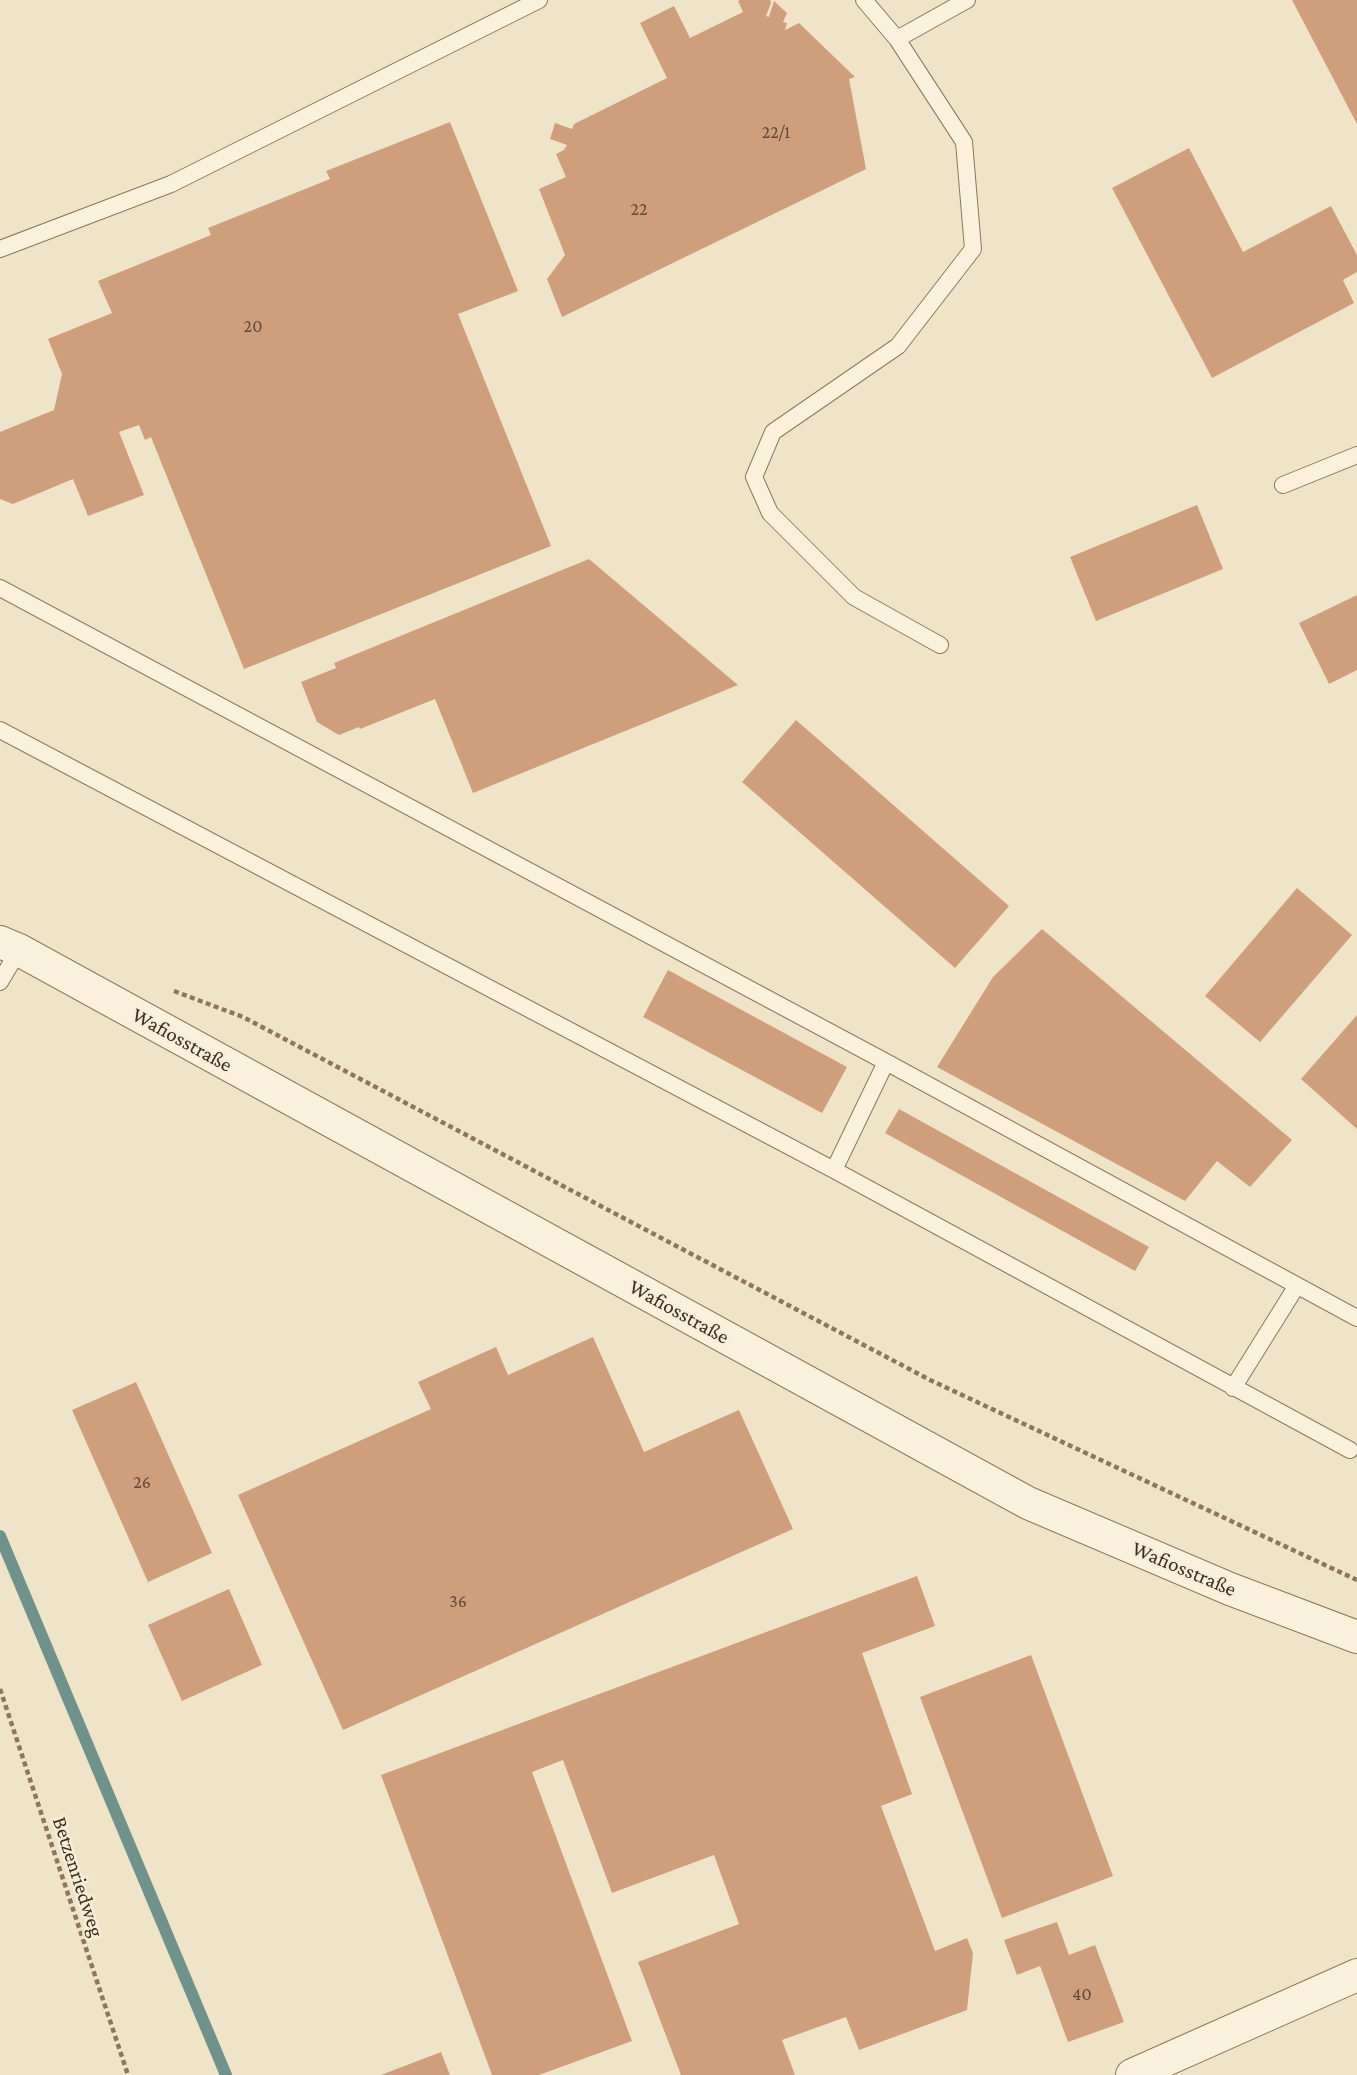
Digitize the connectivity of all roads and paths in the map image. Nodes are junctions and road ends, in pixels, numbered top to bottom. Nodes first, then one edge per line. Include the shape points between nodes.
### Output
1 (539, 0) edge
2 (864, 0) edge
3 (967, 0) edge
4 (897, 39) junction
5 (0, 249) edge
6 (1357, 456) edge
7 (1283, 485) dead end
8 (0, 588) edge
9 (940, 645) dead end
10 (0, 730) edge
11 (9, 946) edge
12 (0, 982) edge
13 (164, 988) dead end
14 (886, 1062) junction
15 (834, 1170) junction
16 (1296, 1287) junction
17 (1357, 1318) edge
18 (1233, 1388) junction
19 (1350, 1450) dead end
20 (1357, 1580) edge
21 (1357, 1637) edge
22 (0, 1689) edge
23 (1357, 1975) edge
24 (128, 2075) edge
25 (1132, 2075) edge

1 - 5 lane via 172,184
2 - 4 lane
3 - 4 lane
4 - 9 lane via 964,142 973,249 898,346 773,432 754,477 770,513 855,597
6 - 7 lane
8 - 14 lane
10 - 15 lane
11 - 12 lane, Wafiosstraße
11 - 21 street, Wafiosstraße via 1028,1503
13 - 20 path via 243,1017 930,1380
14 - 15 lane
14 - 16 lane
15 - 18 lane
16 - 17 lane
16 - 18 lane
18 - 19 lane
22 - 24 path, Betzenriedweg
23 - 25 street

